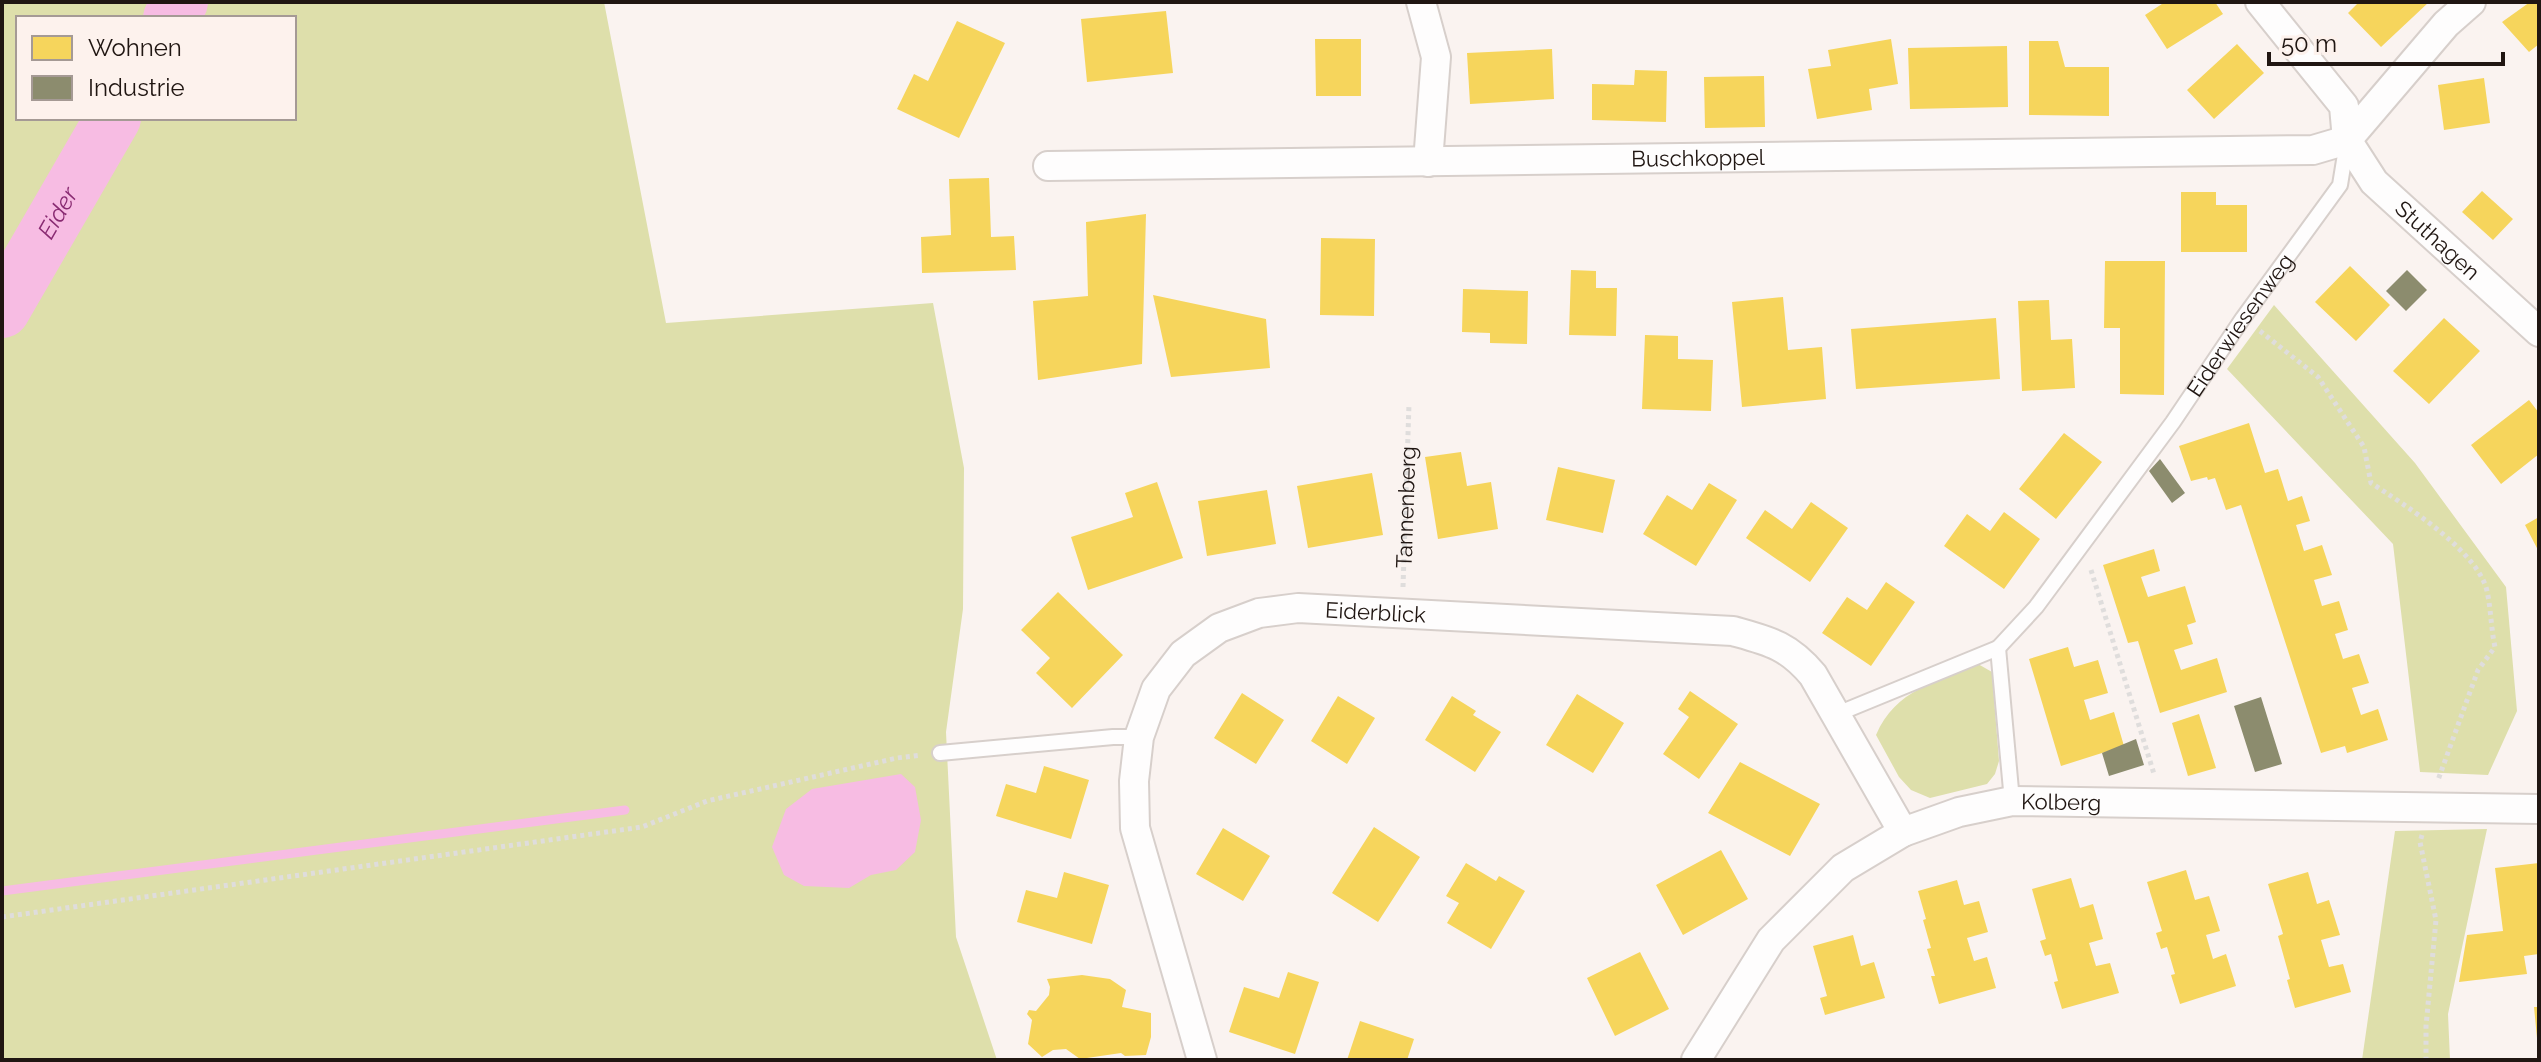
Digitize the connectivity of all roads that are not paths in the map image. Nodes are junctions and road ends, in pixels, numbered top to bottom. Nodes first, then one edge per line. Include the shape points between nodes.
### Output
1 (1421, 2) edge
2 (2260, 2) edge
3 (2471, 2) edge
4 (2347, 140) junction
5 (1428, 162) junction
6 (1048, 166) dead end
7 (2539, 332) edge
8 (1998, 648) junction
9 (1837, 714) junction
10 (1139, 737) junction
11 (940, 753) road end
12 (2012, 801) junction
13 (2539, 809) edge
14 (1903, 832) junction
15 (1202, 1060) edge
16 (1696, 1060) edge

1 - 5 street via 1436,57
2 - 4 street via 2344,106
3 - 4 street
4 - 5 street, Buschkoppel via 2313,150
4 - 7 street, Stuthagen via 2374,182
4 - 8 lane, Eiderwiesenweg via 2340,185 2173,422 2036,607
5 - 6 street, Buschkoppel
8 - 9 lane
8 - 12 lane
9 - 10 street, Eiderblick via 1797,656 1775,642 1733,631 1298,608 1259,613 1219,628 1183,654 1156,689
9 - 14 street, Eiderblick
10 - 11 lane
10 - 15 street, Eiderblick via 1135,828
12 - 13 street, Kolberg
12 - 14 street, Kolberg
14 - 16 street, Kolberg via 1843,868 1771,940

